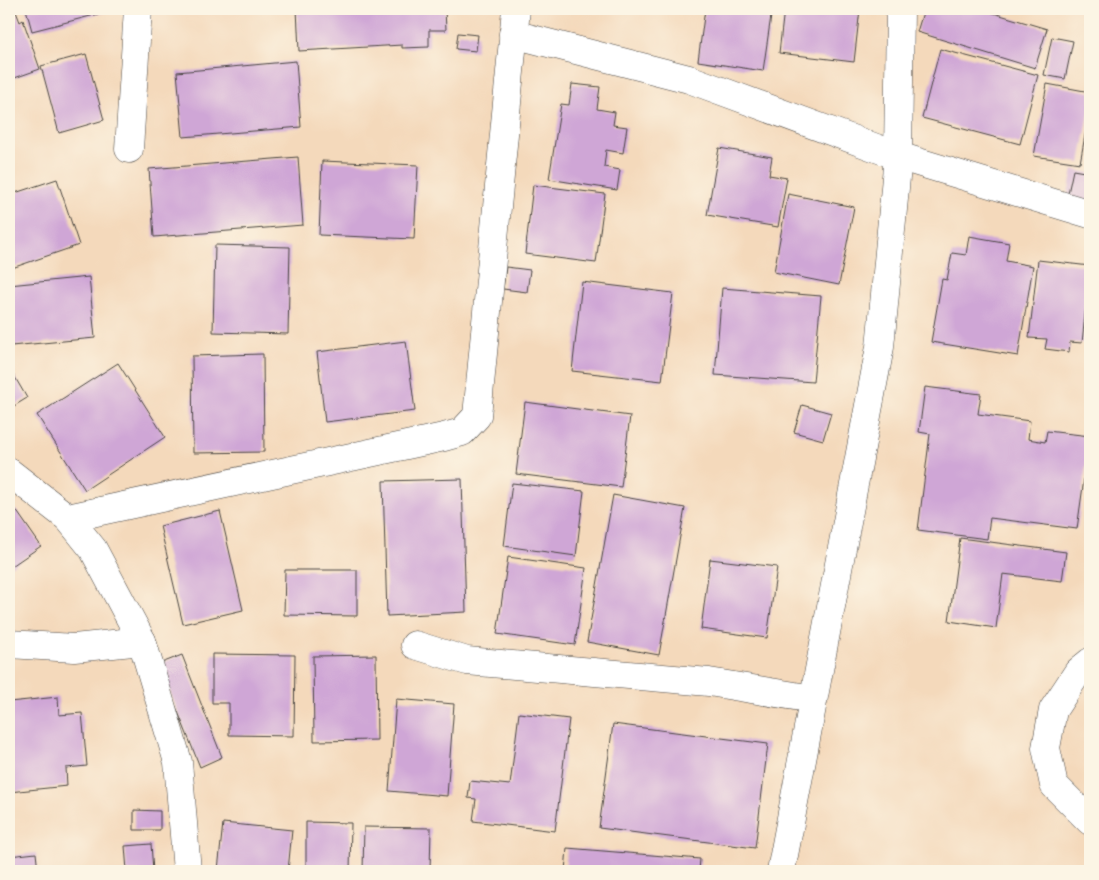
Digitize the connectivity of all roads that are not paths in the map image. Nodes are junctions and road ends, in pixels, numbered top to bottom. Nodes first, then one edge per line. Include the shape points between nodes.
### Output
1 (138, 9) edge
2 (900, 9) edge
3 (514, 21) edge
4 (128, 149) dead end
5 (898, 156) junction
6 (1090, 214) edge
7 (9, 472) edge
8 (68, 518) junction
9 (142, 641) junction
10 (9, 644) edge
11 (415, 644) dead end
12 (1090, 662) edge
13 (813, 698) junction
14 (1090, 821) edge
15 (187, 871) edge
16 (781, 871) edge

1 - 4 street
2 - 5 street
3 - 5 street via 689,79
3 - 8 street via 477,416 462,432 444,437
5 - 6 street
5 - 13 street via 880,347
7 - 8 street
8 - 9 street via 93,549
9 - 10 street via 74,648
9 - 15 street via 178,762
11 - 13 street via 467,661 709,682
12 - 14 street via 1078,672 1053,710 1046,748 1054,785
13 - 16 street

